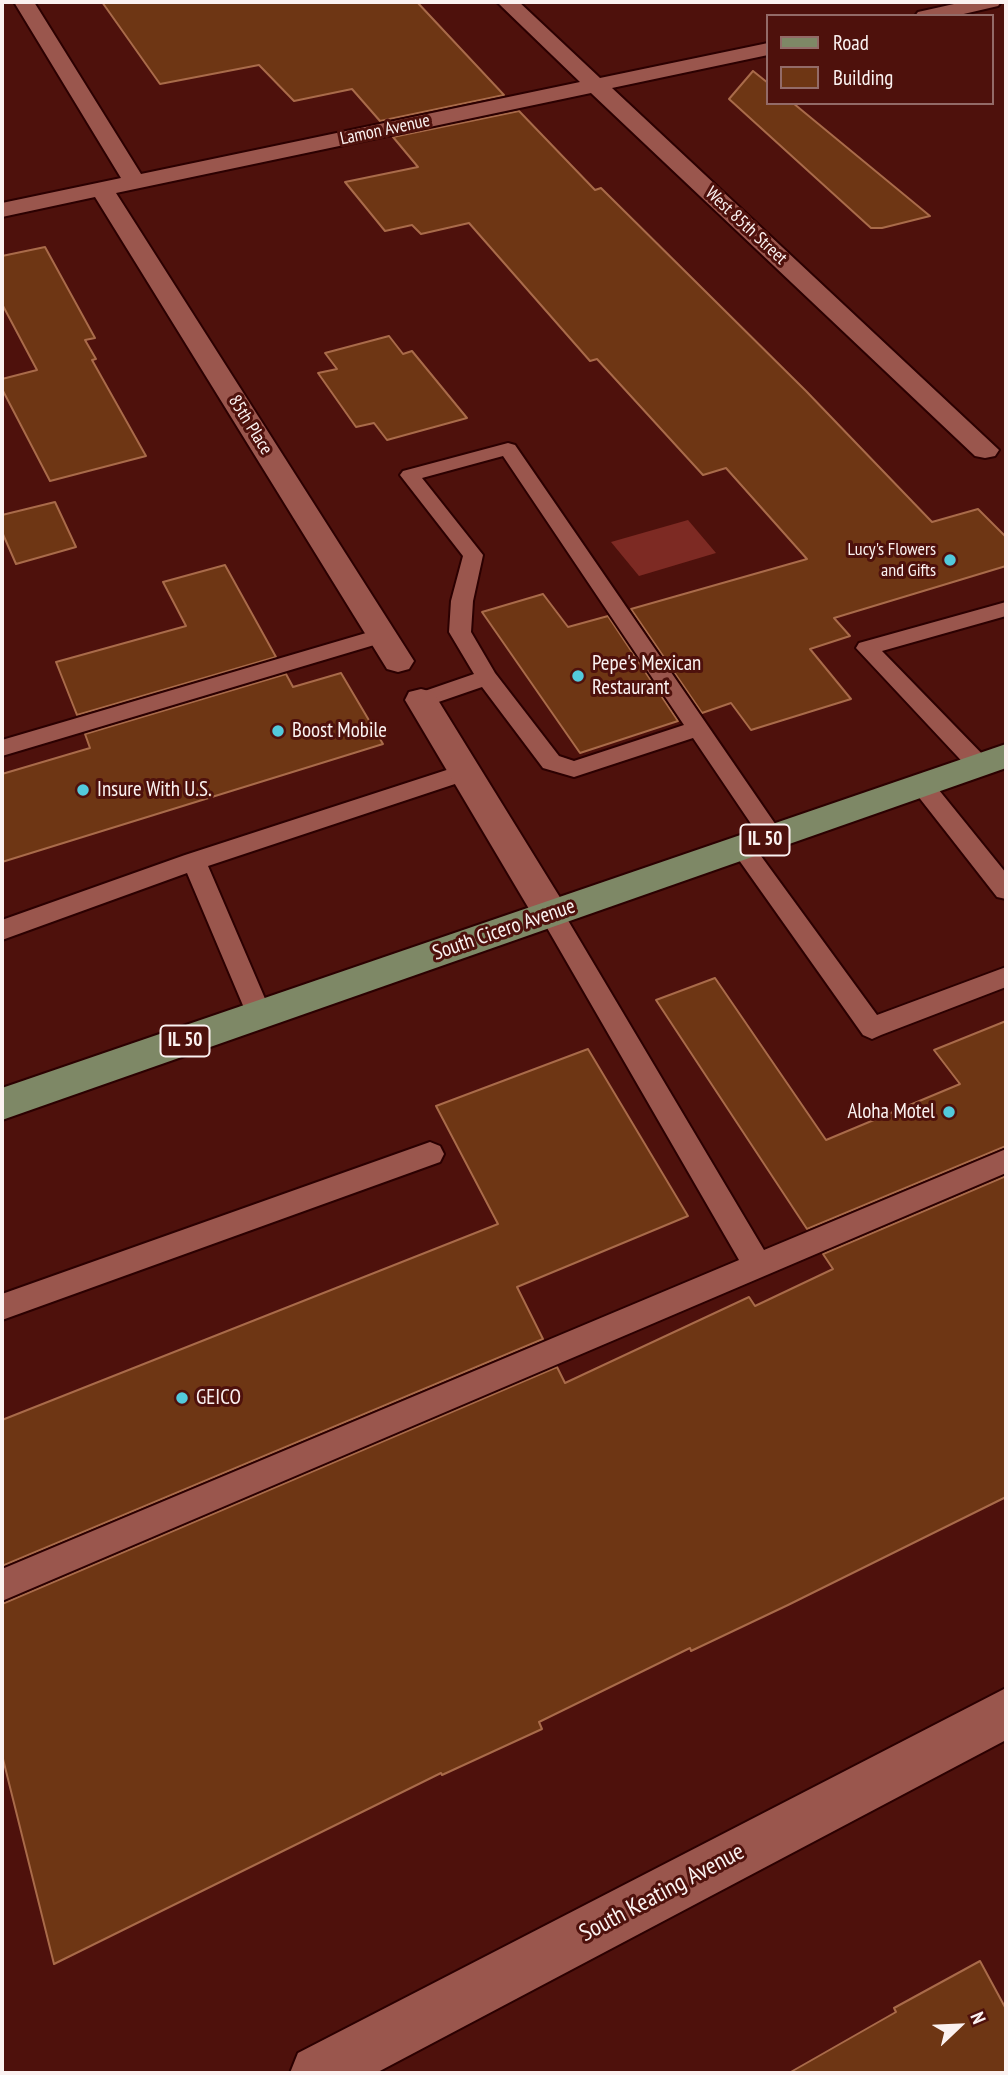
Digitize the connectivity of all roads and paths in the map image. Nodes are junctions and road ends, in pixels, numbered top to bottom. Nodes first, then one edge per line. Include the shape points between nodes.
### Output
1 (24, 2) edge
2 (507, 2) edge
3 (991, 2) edge
4 (934, 14) edge
5 (766, 49) edge
6 (596, 85) junction
7 (135, 182) junction
8 (102, 189) junction
9 (2, 211) edge
10 (997, 462) edge
11 (1006, 609) edge
12 (383, 635) junction
13 (398, 661) dead end
14 (487, 678) junction
15 (421, 700) joint
16 (698, 728) junction
17 (2, 748) edge
18 (993, 761) edge
19 (465, 772) junction
20 (922, 785) junction
21 (757, 842) junction
22 (194, 861) junction
23 (1006, 890) edge
24 (551, 914) junction
25 (2, 930) edge
26 (1006, 977) edge
27 (260, 1015) junction
28 (2, 1104) edge
29 (430, 1154) dead end
30 (1006, 1161) edge
31 (758, 1267) junction
32 (2, 1307) edge
33 (2, 1586) edge
34 (1006, 1713) edge
35 (318, 2073) edge

1 - 7 street
2 - 6 street, West 85th Street
3 - 4 street
5 - 6 street, Lamon Avenue
6 - 7 street, Lamon Avenue
6 - 10 street, West 85th Street
7 - 8 street, Lamon Avenue
8 - 9 street, Lamon Avenue
8 - 12 street, 85th Place
11 - 18 lane via 867,648
12 - 13 street, 85th Place
12 - 17 lane
14 - 15 lane
14 - 16 lane via 551,762 573,769
14 - 16 lane via 460,632 473,555 410,475 508,449
15 - 19 street
16 - 21 lane
18 - 20 main road, South Cicero Avenue / IL 50
19 - 22 lane
19 - 24 street
20 - 21 main road, South Cicero Avenue / IL 50
20 - 23 lane
21 - 24 main road, South Cicero Avenue / IL 50
21 - 26 lane via 872,1028
22 - 25 lane
22 - 27 lane
24 - 27 main road, South Cicero Avenue / IL 50
24 - 31 lane
27 - 28 main road, South Cicero Avenue / IL 50
29 - 32 lane
30 - 31 lane
31 - 33 lane
34 - 35 street, South Keating Avenue

